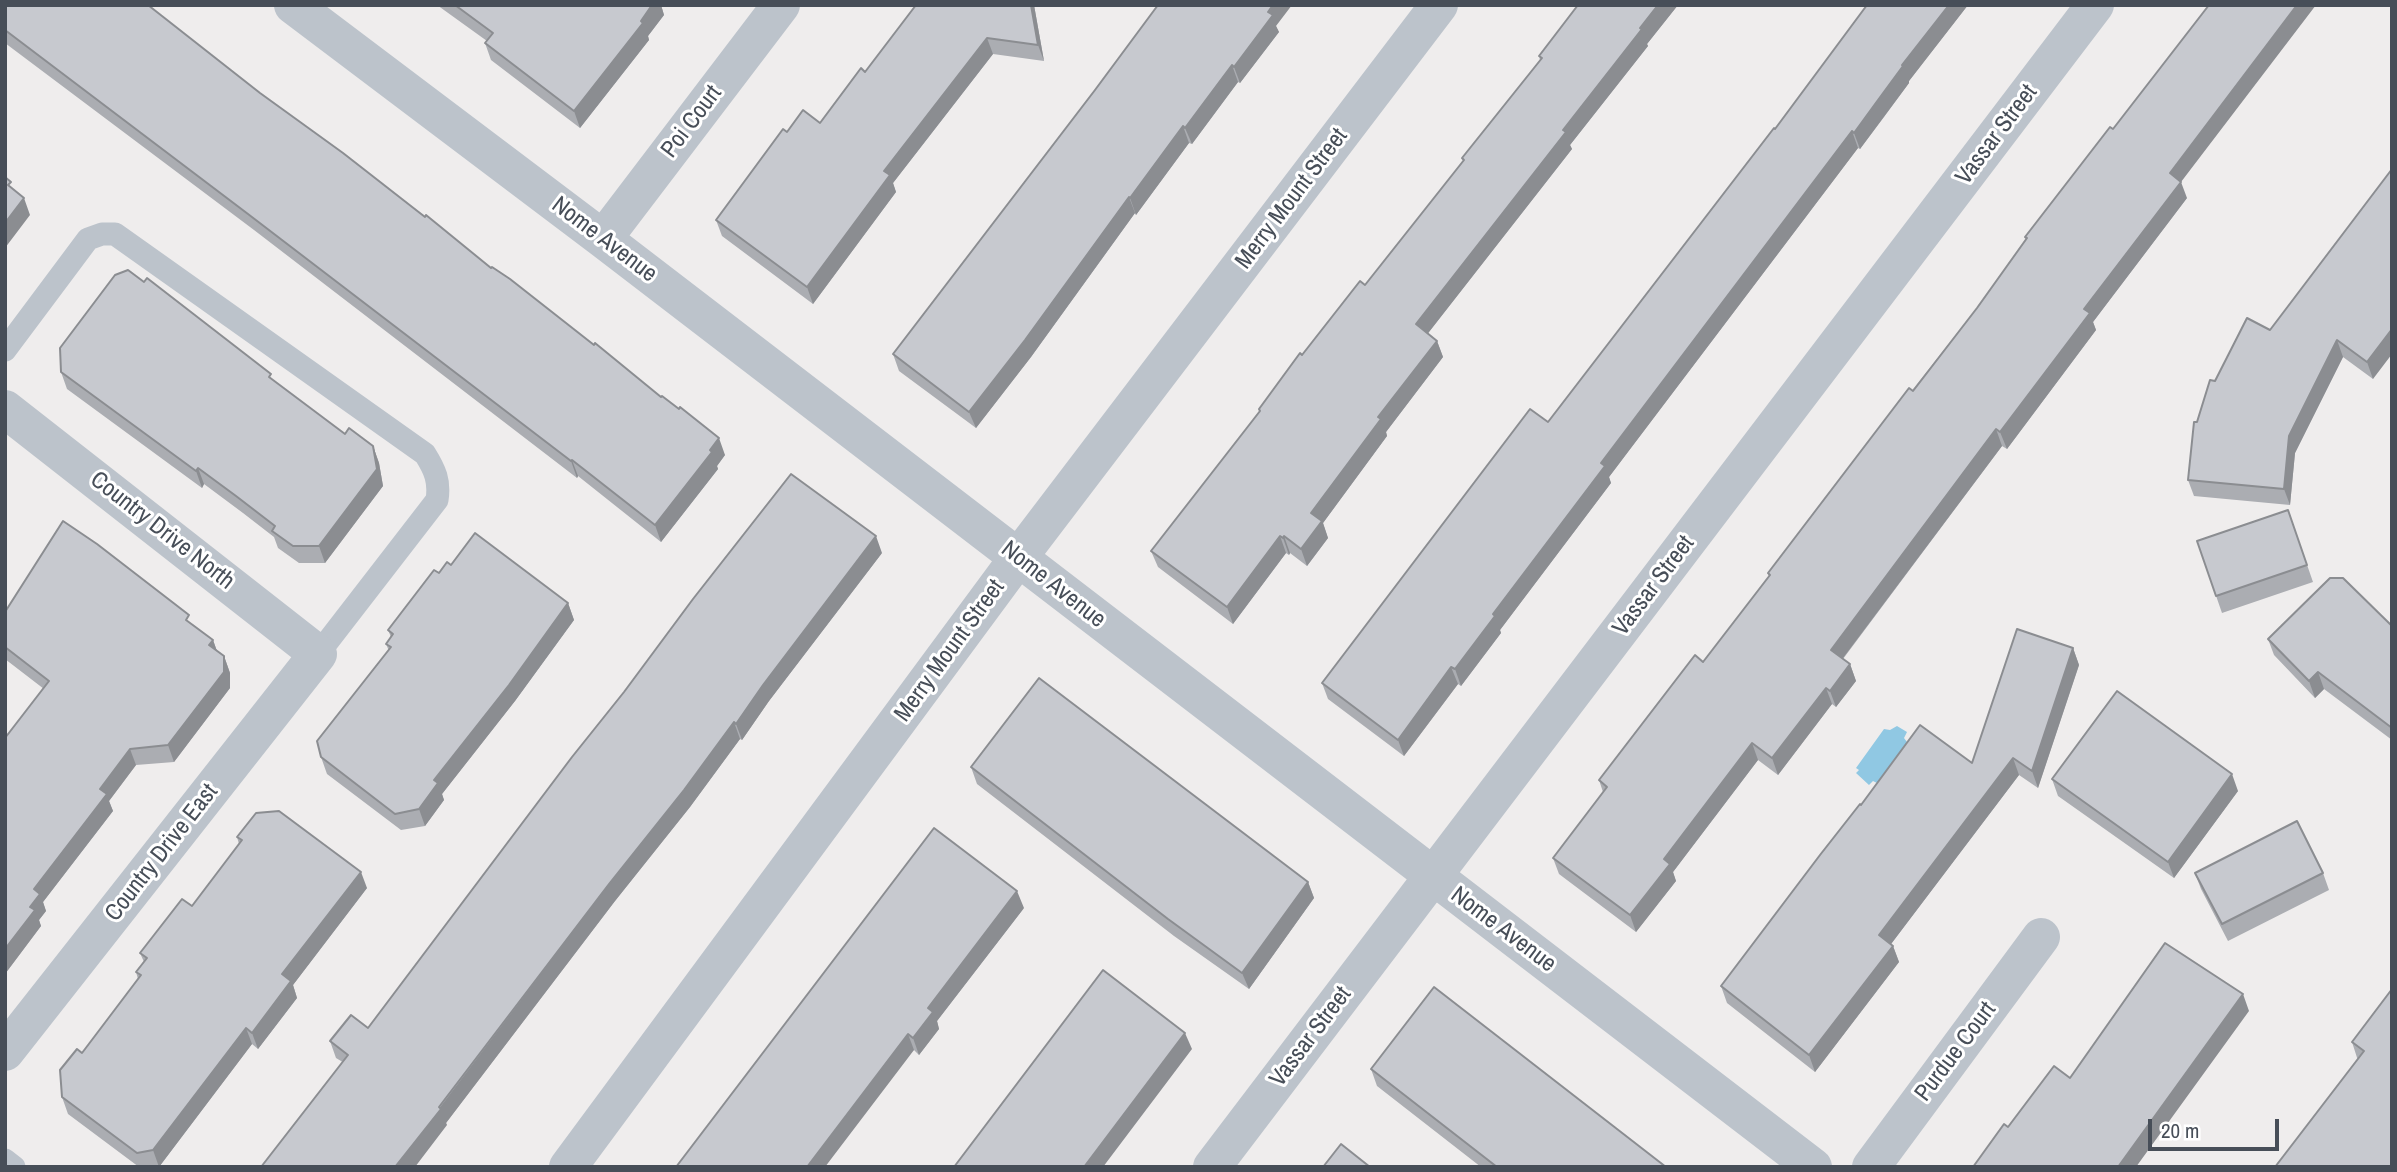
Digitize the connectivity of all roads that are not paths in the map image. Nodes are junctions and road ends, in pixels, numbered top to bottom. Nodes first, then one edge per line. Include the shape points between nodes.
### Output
1 (293, 5) edge
2 (781, 5) edge
3 (1439, 5) edge
4 (2095, 5) edge
5 (603, 239) junction
6 (5, 350) edge
7 (5, 409) edge
8 (1018, 558) junction
9 (318, 654) junction
10 (1433, 877) junction
11 (2041, 937) dead end
12 (5, 1052) edge
13 (5, 1160) edge
14 (14, 1167) edge
15 (568, 1167) edge
16 (1212, 1167) edge
17 (1813, 1167) edge
18 (1871, 1167) edge

1 - 5 street, Nome Avenue
2 - 5 street, Poi Court
3 - 8 street, Merry Mount Street
4 - 10 street, Vassar Street
5 - 8 street, Nome Avenue
6 - 9 lane via 89,239 115,234 425,454 436,473 437,500
7 - 9 street, Country Drive North
8 - 10 street, Nome Avenue
8 - 15 street, Merry Mount Street
9 - 12 street, Country Drive East
10 - 16 street, Vassar Street
10 - 17 street, Nome Avenue
11 - 18 street, Purdue Court
13 - 14 lane

